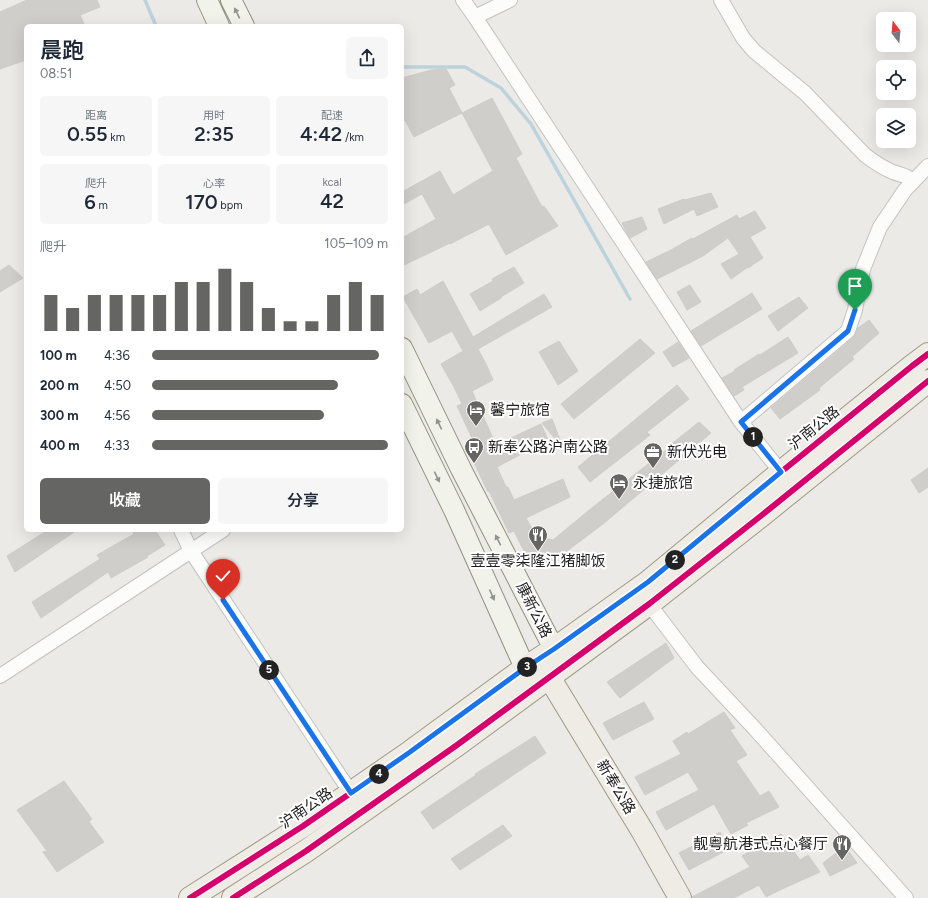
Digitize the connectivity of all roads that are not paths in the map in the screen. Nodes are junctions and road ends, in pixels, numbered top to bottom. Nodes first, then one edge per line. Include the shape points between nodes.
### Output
1 (206, 0) edge
2 (231, 0) edge
3 (463, 0) edge
4 (510, 0) edge
5 (721, 0) edge
6 (475, 17) junction
7 (218, 24) edge
8 (243, 24) edge
9 (928, 166) edge
10 (913, 182) junction
11 (404, 352) edge
12 (928, 354) edge
13 (928, 381) edge
14 (404, 409) edge
15 (741, 422) junction
16 (781, 472) junction
17 (182, 532) edge
18 (219, 532) edge
19 (191, 551) junction
20 (649, 604) junction
21 (554, 649) junction
22 (525, 668) junction
23 (0, 676) edge
24 (549, 677) junction
25 (351, 793) junction
26 (190, 898) edge
27 (233, 898) edge
28 (680, 898) edge
29 (906, 898) edge

1 - 7 main road
8 -> 2 main road
3 - 6 street
4 - 6 street
5 - 10 street via 742,38 754,51 805,93 865,155 893,172 908,176
6 - 15 street
9 - 10 street
10 - 15 street via 880,227 863,270 848,331
21 -> 11 main road, 康新公路
12 - 16 main road, 沪南公路
13 - 20 main road
14 -> 22 main road, 康新公路 via 454,510
15 - 16 street
16 - 21 main road, 沪南公路 via 648,582
17 - 19 street
18 - 19 street
19 - 23 street
19 - 25 street
20 - 24 main road
20 - 29 street via 697,667
21 - 22 main road, 沪南公路
21 - 24 main road, 康新公路
22 - 24 main road
22 - 25 main road, 沪南公路
24 - 27 main road via 306,851
24 - 28 main road, 新奉公路
25 - 26 main road, 沪南公路

